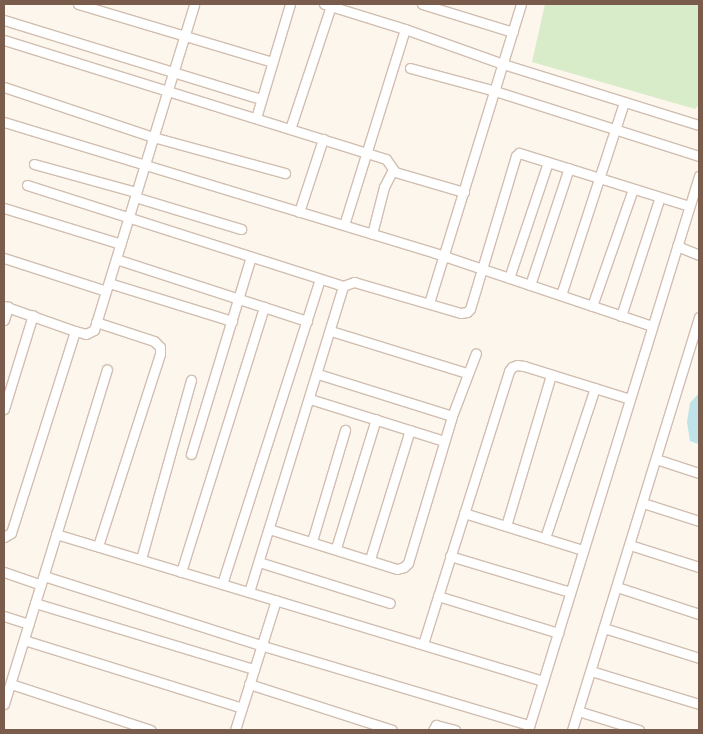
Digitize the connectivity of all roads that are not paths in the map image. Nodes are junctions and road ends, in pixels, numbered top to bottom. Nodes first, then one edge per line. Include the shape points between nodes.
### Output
1 (78, 4) edge
2 (194, 4) edge
3 (290, 4) edge
4 (422, 4) edge
5 (521, 4) edge
6 (328, 5) edge
7 (4, 20) edge
8 (404, 29) junction
9 (513, 32) junction
10 (185, 36) junction
11 (4, 40) edge
12 (272, 62) junction
13 (503, 64) junction
14 (410, 68) dead end
15 (174, 72) junction
16 (4, 88) edge
17 (168, 91) junction
18 (495, 91) junction
19 (261, 99) junction
20 (624, 102) junction
21 (256, 118) junction
22 (4, 122) edge
23 (699, 125) edge
24 (290, 129) junction
25 (615, 129) junction
26 (152, 137) junction
27 (323, 139) junction
28 (366, 152) junction
29 (699, 156) edge
30 (548, 162) junction
31 (34, 164) dead end
32 (144, 165) junction
33 (569, 168) junction
34 (392, 170) junction
35 (285, 173) dead end
36 (699, 176) edge
37 (600, 178) junction
38 (27, 184) dead end
39 (633, 189) junction
40 (464, 192) junction
41 (136, 194) junction
42 (660, 197) junction
43 (689, 206) junction
44 (4, 208) edge
45 (299, 212) junction
46 (130, 218) junction
47 (344, 226) junction
48 (241, 229) dead end
49 (372, 234) junction
50 (121, 244) junction
51 (677, 246) junction
52 (699, 255) edge
53 (444, 256) junction
54 (252, 257) junction
55 (4, 258) edge
56 (116, 259) junction
57 (482, 269) junction
58 (509, 278) junction
59 (320, 279) junction
60 (530, 285) junction
61 (344, 286) junction
62 (108, 287) junction
63 (561, 296) junction
64 (239, 298) junction
65 (429, 303) junction
66 (6, 306) edge
67 (592, 306) junction
68 (264, 307) junction
69 (33, 316) junction
70 (621, 316) junction
71 (4, 320) edge
72 (232, 321) junction
73 (307, 321) junction
74 (699, 321) edge
75 (96, 322) junction
76 (652, 326) junction
77 (75, 331) junction
78 (331, 331) junction
79 (476, 353) dead end
80 (107, 368) dead end
81 (467, 373) junction
82 (318, 374) junction
83 (552, 375) junction
84 (191, 380) dead end
85 (595, 388) junction
86 (310, 399) junction
87 (630, 399) junction
88 (4, 409) edge
89 (452, 416) junction
90 (376, 419) junction
91 (345, 430) dead end
92 (410, 430) junction
93 (444, 441) junction
94 (192, 454) dead end
95 (656, 459) junction
96 (699, 473) edge
97 (643, 504) junction
98 (464, 513) junction
99 (699, 521) edge
100 (506, 526) junction
101 (269, 529) junction
102 (56, 534) junction
103 (4, 537) edge
104 (545, 538) junction
105 (312, 541) junction
106 (630, 545) junction
107 (98, 546) junction
108 (336, 548) junction
109 (583, 550) junction
110 (450, 556) junction
111 (141, 559) junction
112 (370, 560) junction
113 (259, 562) junction
114 (699, 568) edge
115 (4, 572) edge
116 (181, 572) junction
117 (42, 581) junction
118 (222, 584) junction
119 (617, 586) junction
120 (250, 592) junction
121 (570, 592) junction
122 (438, 596) junction
123 (276, 600) junction
124 (390, 602) dead end
125 (35, 603) junction
126 (699, 614) edge
127 (4, 616) edge
128 (29, 624) junction
129 (604, 628) junction
130 (558, 633) junction
131 (24, 640) junction
132 (423, 644) junction
133 (260, 645) junction
134 (699, 658) edge
135 (254, 669) junction
136 (591, 671) junction
137 (543, 680) junction
138 (11, 684) junction
139 (249, 684) junction
140 (4, 704) edge
141 (699, 704) edge
142 (242, 708) junction
143 (578, 711) junction
144 (528, 727) edge
145 (151, 730) edge
146 (236, 730) edge
147 (392, 730) edge
148 (433, 730) edge
149 (455, 730) edge
150 (572, 730) edge
151 (639, 730) edge

1 - 10 street
2 - 10 street
3 - 12 street
4 - 9 street
5 - 9 street
6 - 8 street
6 - 24 street
7 - 15 street
8 - 13 street
8 - 28 street
9 - 13 street
10 - 12 street
10 - 15 street
11 - 17 street
12 - 19 street
13 - 18 street
13 - 20 street
14 - 18 street
15 - 17 street
15 - 19 street
16 - 26 street
17 - 21 street
17 - 26 street
18 - 25 street
18 - 40 street
19 - 21 street
20 - 23 street
20 - 25 street
21 - 24 street
22 - 32 street
24 - 27 street
25 - 29 street
25 - 37 street
26 - 32 street
26 - 35 street
27 - 28 street
27 - 45 street
28 - 34 street via 389,160
28 - 47 street
30 - 33 street
30 - 57 street via 524,154 516,156
30 - 58 street
31 - 41 street
32 - 41 street
32 - 45 street
33 - 37 street
33 - 60 street
34 - 40 street
34 - 49 street via 384,187
36 - 43 street
37 - 39 street
37 - 63 street
38 - 46 street
39 - 42 street
39 - 67 street
40 - 53 street
41 - 46 street
41 - 48 street
42 - 43 street
42 - 70 street
43 - 51 street
44 - 50 street
45 - 47 street
46 - 50 street
46 - 54 street
47 - 49 street
49 - 53 street
50 - 56 street
51 - 52 street
51 - 76 street
53 - 57 street
53 - 65 street
54 - 59 street
54 - 64 street
55 - 62 street
56 - 62 street
56 - 64 street
57 - 58 street
57 - 65 street via 467,312
58 - 60 street
59 - 61 street
59 - 73 street
60 - 63 street
61 - 65 street via 354,282
61 - 78 street
62 - 72 street
62 - 75 street
63 - 67 street
64 - 68 street
64 - 72 street
66 - 69 street
66 - 71 street
67 - 70 street
68 - 73 street
68 - 116 street
69 - 77 street
69 - 88 street
70 - 76 street
72 - 94 street
73 - 118 street
74 - 95 street
75 - 77 street via 91,333
75 - 107 street via 154,341 160,347
76 - 87 street
77 - 103 street via 11,533
78 - 81 street
78 - 82 street
79 - 81 street
80 - 102 street
81 - 89 street
82 - 86 street
82 - 89 street
83 - 85 street
83 - 98 street via 517,364 509,371
83 - 100 street
84 - 111 street
85 - 87 street
85 - 104 street
86 - 90 street
86 - 101 street
87 - 109 street
89 - 93 street
90 - 92 street
90 - 108 street
91 - 105 street
92 - 93 street
92 - 112 street
93 - 112 street via 408,563 397,569
95 - 96 street
95 - 97 street
97 - 99 street
97 - 106 street
98 - 100 street
98 - 110 street
100 - 104 street
101 - 105 street
101 - 113 street
102 - 107 street
102 - 117 street
104 - 109 street
105 - 108 street
106 - 114 street
106 - 119 street
107 - 111 street
108 - 112 street
109 - 121 street
110 - 121 street
110 - 122 street
111 - 116 street
113 - 120 street
113 - 124 street
115 - 117 street
116 - 118 street
117 - 125 street
117 - 133 street
118 - 120 street
119 - 126 street
119 - 129 street
120 - 123 street
121 - 130 street
122 - 130 street
122 - 132 street
123 - 132 street
123 - 133 street
125 - 128 street
125 - 135 street
127 - 128 street
128 - 131 street
129 - 134 street
129 - 136 street
130 - 137 street
131 - 138 street
131 - 142 street
132 - 137 street
133 - 135 street
133 - 144 street
135 - 139 street
136 - 141 street
136 - 143 street
137 - 144 street
138 - 140 street
138 - 145 street
139 - 142 street
139 - 147 street
142 - 146 street
143 - 150 street
143 - 151 street
148 - 149 street via 436,725

